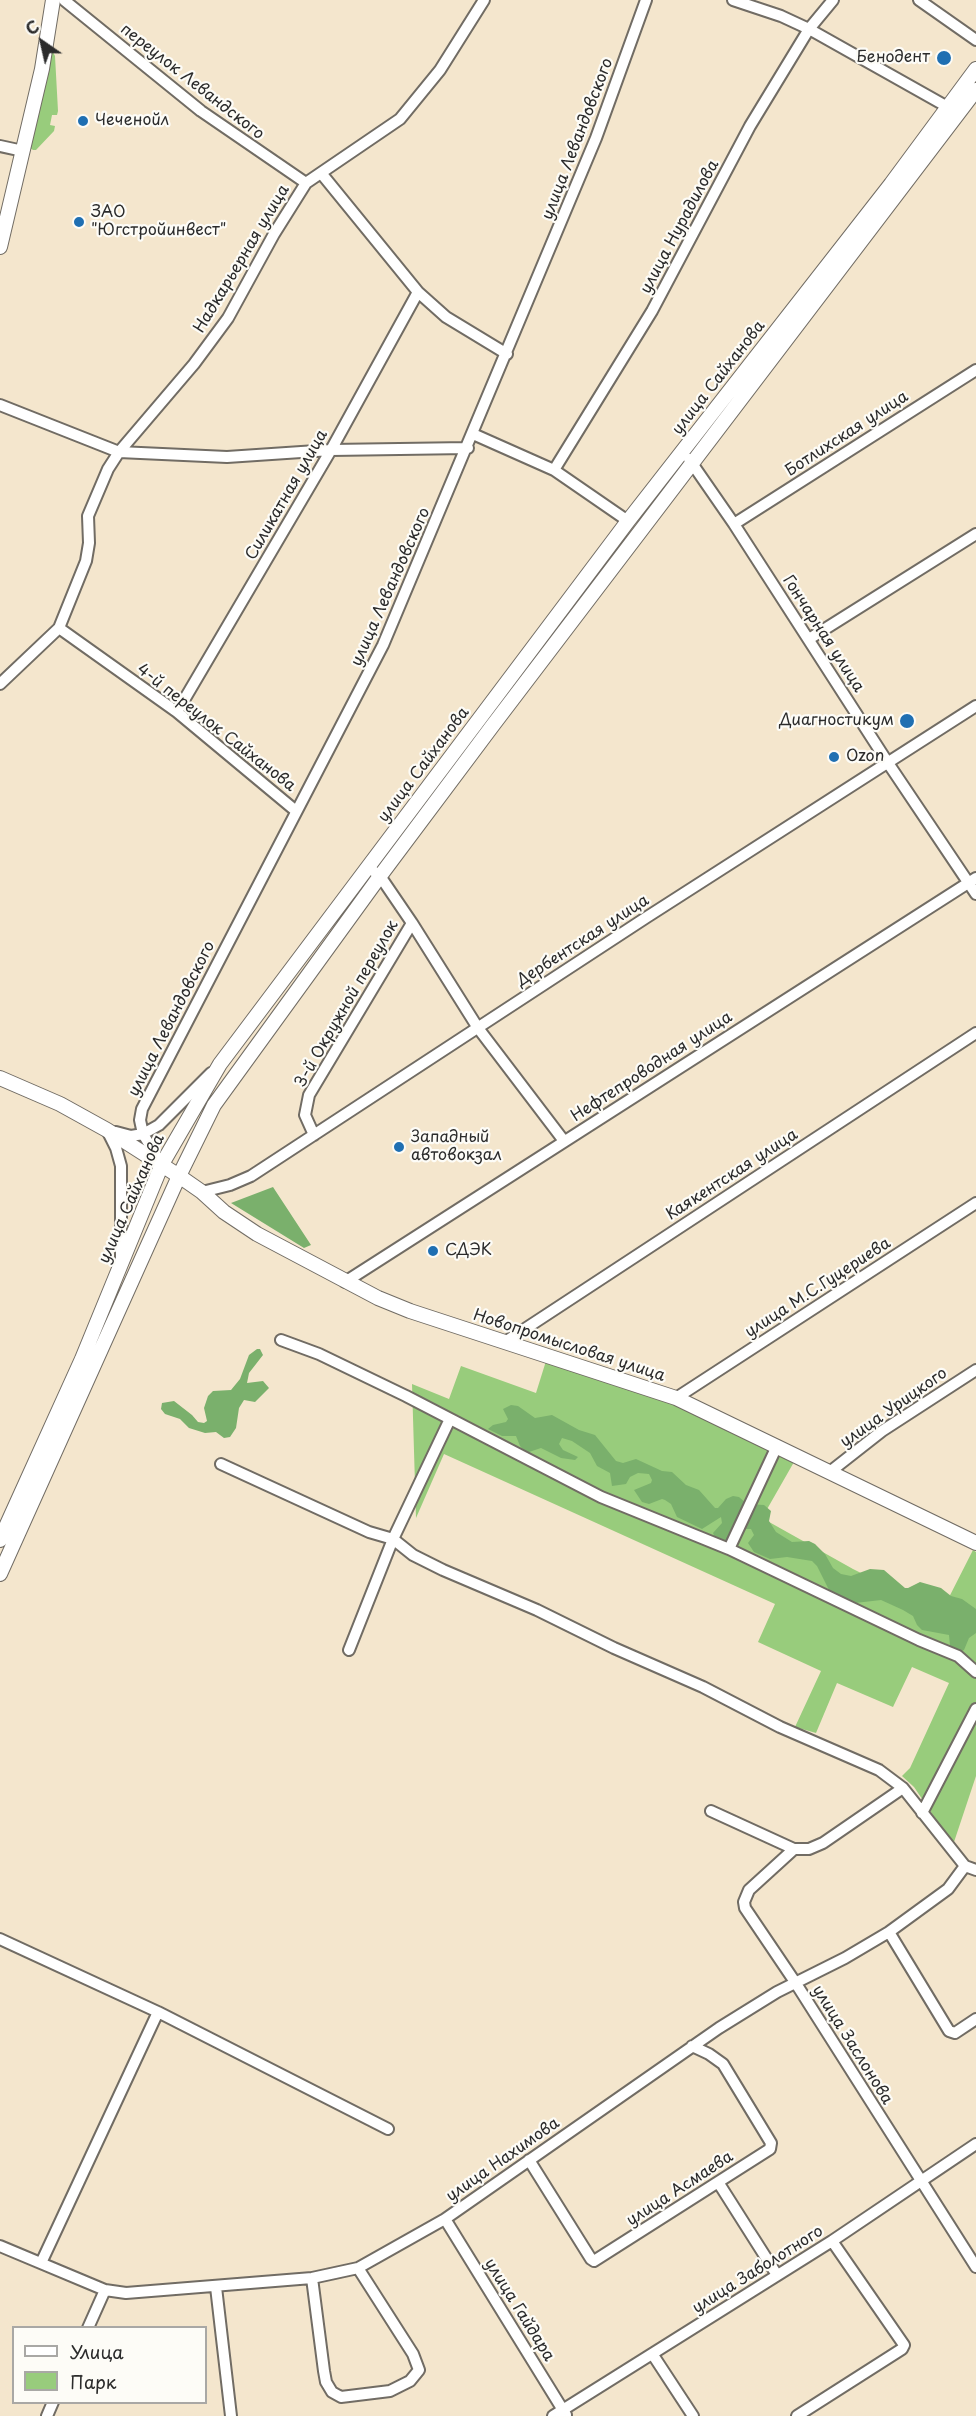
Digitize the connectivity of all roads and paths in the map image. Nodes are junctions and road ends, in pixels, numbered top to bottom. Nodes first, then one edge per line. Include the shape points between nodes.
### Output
1 (53, 0) edge
2 (64, 0) edge
3 (484, 0) edge
4 (646, 0) edge
5 (733, 0) edge
6 (833, 0) edge
7 (919, 0) edge
8 (809, 29) junction
9 (976, 40) edge
10 (976, 69) edge
11 (974, 99) edge
12 (954, 110) junction
13 (0, 146) edge
14 (23, 151) junction
15 (321, 172) junction
16 (306, 183) junction
17 (0, 247) edge
18 (418, 292) junction
19 (507, 354) junction
20 (976, 370) edge
21 (0, 405) edge
22 (473, 434) junction
23 (468, 448) junction
24 (331, 450) junction
25 (119, 452) junction
26 (687, 458) junction
27 (554, 470) junction
28 (628, 521) junction
29 (734, 524) junction
30 (976, 534) edge
31 (59, 628) junction
32 (809, 639) junction
33 (0, 684) edge
34 (976, 706) edge
35 (177, 712) junction
36 (888, 763) junction
37 (296, 811) junction
38 (368, 867) junction
39 (380, 876) junction
40 (972, 881) edge
41 (976, 894) edge
42 (412, 923) junction
43 (478, 1028) junction
44 (976, 1033) edge
45 (220, 1064) junction
46 (0, 1078) edge
47 (107, 1130) junction
48 (143, 1134) junction
49 (314, 1135) junction
50 (564, 1141) junction
51 (162, 1164) junction
52 (179, 1176) junction
53 (202, 1192) junction
54 (976, 1203) edge
55 (121, 1262) junction
56 (345, 1282) junction
57 (281, 1340) dead end
58 (505, 1342) junction
59 (976, 1370) edge
60 (675, 1398) junction
61 (450, 1419) junction
62 (777, 1446) junction
63 (221, 1464) dead end
64 (831, 1472) junction
65 (393, 1539) junction
66 (0, 1540) edge
67 (976, 1543) edge
68 (729, 1549) junction
69 (0, 1572) edge
70 (349, 1650) dead end
71 (976, 1672) edge
72 (976, 1709) edge
73 (903, 1788) junction
74 (711, 1811) dead end
75 (922, 1813) junction
76 (794, 1849) junction
77 (971, 1868) edge
78 (889, 1932) junction
79 (0, 1939) edge
80 (795, 1982) junction
81 (158, 2012) junction
82 (976, 2019) edge
83 (692, 2046) junction
84 (388, 2129) dead end
85 (976, 2144) edge
86 (529, 2160) junction
87 (920, 2180) junction
88 (718, 2182) junction
89 (445, 2219) junction
90 (832, 2241) junction
91 (1, 2249) edge
92 (41, 2263) junction
93 (976, 2267) edge
94 (358, 2268) junction
95 (777, 2276) junction
96 (312, 2278) junction
97 (216, 2287) junction
98 (105, 2290) junction
99 (89, 2326) edge
100 (653, 2355) junction
101 (561, 2414) edge
102 (231, 2416) edge
103 (693, 2416) edge
104 (797, 2416) edge

1 - 14 main road
2 - 16 street, переулок Левандского via 201,111
3 - 15 street, Надкарьерная улица via 440,70 400,119
4 - 19 street, улица Левандовского via 596,138
5 - 8 street
6 - 8 street, улица Нурадилова
7 - 9 street
8 - 12 street
8 - 27 street, улица Нурадилова via 750,126 652,311
10 - 12 main road, улица Сайханова
11 - 12 main road, улица Сайханова
12 - 26 main road, улица Сайханова
13 - 14 street
14 - 17 main road
15 - 16 street, Надкарьерная улица
15 - 18 street
16 - 25 street, Надкарьерная улица via 228,318
18 - 19 street via 446,317
18 - 24 street, Силикатная улица
19 - 22 street, улица Левандовского
20 - 29 street, Ботлихская улица
21 - 25 street
22 - 23 street, улица Левандовского
22 - 27 street
23 - 24 street
23 - 37 street, улица Левандовского via 383,645
24 - 25 street via 227,457
24 - 35 street, Силикатная улица
25 - 31 street, Надкарьерная улица via 88,516 86,561
26 - 28 main road, улица Сайханова
26 - 29 street, Гончарная улица
26 - 39 main road, улица Сайханова
27 - 28 street
28 - 38 main road, улица Сайханова
29 - 32 street, Гончарная улица
30 - 32 street
31 - 33 street, Надкарьерная улица
31 - 35 street, 4-й переулок Сайханова
32 - 36 street, Гончарная улица
34 - 36 street, Дербентская улица
35 - 37 street, 4-й переулок Сайханова
36 - 40 street, Гончарная улица
36 - 43 street, Дербентская улица
37 - 48 street, улица Левандовского via 142,1109
38 - 39 street
38 - 45 main road, улица Сайханова
39 - 42 street
39 - 52 main road, улица Сайханова via 214,1105
40 - 41 street, Гончарная улица
40 - 50 street, Нефтепроводная улица
42 - 43 street
42 - 49 street, 3-й Окружной переулок via 309,1095 305,1115
43 - 49 street, Дербентская улица
43 - 50 street
44 - 58 street, Каякентская улица
45 - 48 street via 159,1125
45 - 51 main road, улица Сайханова
46 - 47 main road, Новопромысловая улица via 44,1096
47 - 48 street via 131,1136
47 - 51 main road, Новопромысловая улица
47 - 55 street via 122,1166
48 - 51 street
49 - 53 street, Дербентская улица via 251,1176
50 - 56 street, Нефтепроводная улица
51 - 52 main road, Новопромысловая улица
51 - 55 main road, улица Сайханова
52 - 53 main road, Новопромысловая улица
52 - 69 main road, улица Сайханова
53 - 56 main road, Новопромысловая улица via 257,1234
54 - 60 street, улица М.С.Гуцериева
55 - 66 main road, улица Сайханова
56 - 58 main road, Новопромысловая улица via 410,1311
57 - 61 street via 319,1354
58 - 60 main road, Новопромысловая улица
59 - 64 street, улица Урицкого via 882,1431
60 - 62 main road, Новопромысловая улица
61 - 65 street
61 - 68 street via 601,1497
62 - 64 main road, Новопромысловая улица
62 - 68 street
63 - 65 street via 369,1532
64 - 67 main road, Новопромысловая улица
65 - 70 street
65 - 73 street via 413,1555 443,1570 850,1756 879,1770
68 - 71 street via 958,1656
72 - 75 street
73 - 75 street
73 - 76 street via 823,1843 809,1849
74 - 76 street
75 - 77 street
76 - 80 street, улица Заслонова via 749,1890 744,1902 750,1917
77 - 78 street, улица Нахимова
78 - 80 street, улица Нахимова
78 - 82 street via 949,2031 955,2033
79 - 81 street
80 - 83 street, улица Нахимова
80 - 87 street, улица Заслонова
81 - 84 street
81 - 92 street
83 - 86 street, улица Нахимова
83 - 88 street, улица Асмаева via 723,2064 772,2145
85 - 87 street, улица Заболотного
86 - 88 street, улица Асмаева via 594,2261
86 - 89 street, улица Нахимова
87 - 90 street, улица Заболотного
87 - 93 street, улица Заслонова
88 - 95 street
89 - 94 street, улица Нахимова
89 - 101 street, улица Гайдара
90 - 95 street, улица Заболотного
90 - 104 street via 904,2345
91 - 92 street, улица Нахимова
92 - 98 street, улица Нахимова
94 - 96 street, улица Нахимова
94 - 96 street via 413,2354 419,2370 410,2381 390,2391 341,2397 332,2392 324,2371
95 - 100 street, улица Заболотного
96 - 97 street, улица Нахимова
97 - 98 street, улица Нахимова via 126,2294
97 - 102 street
98 - 99 street
100 - 101 street, улица Заболотного
100 - 103 street

